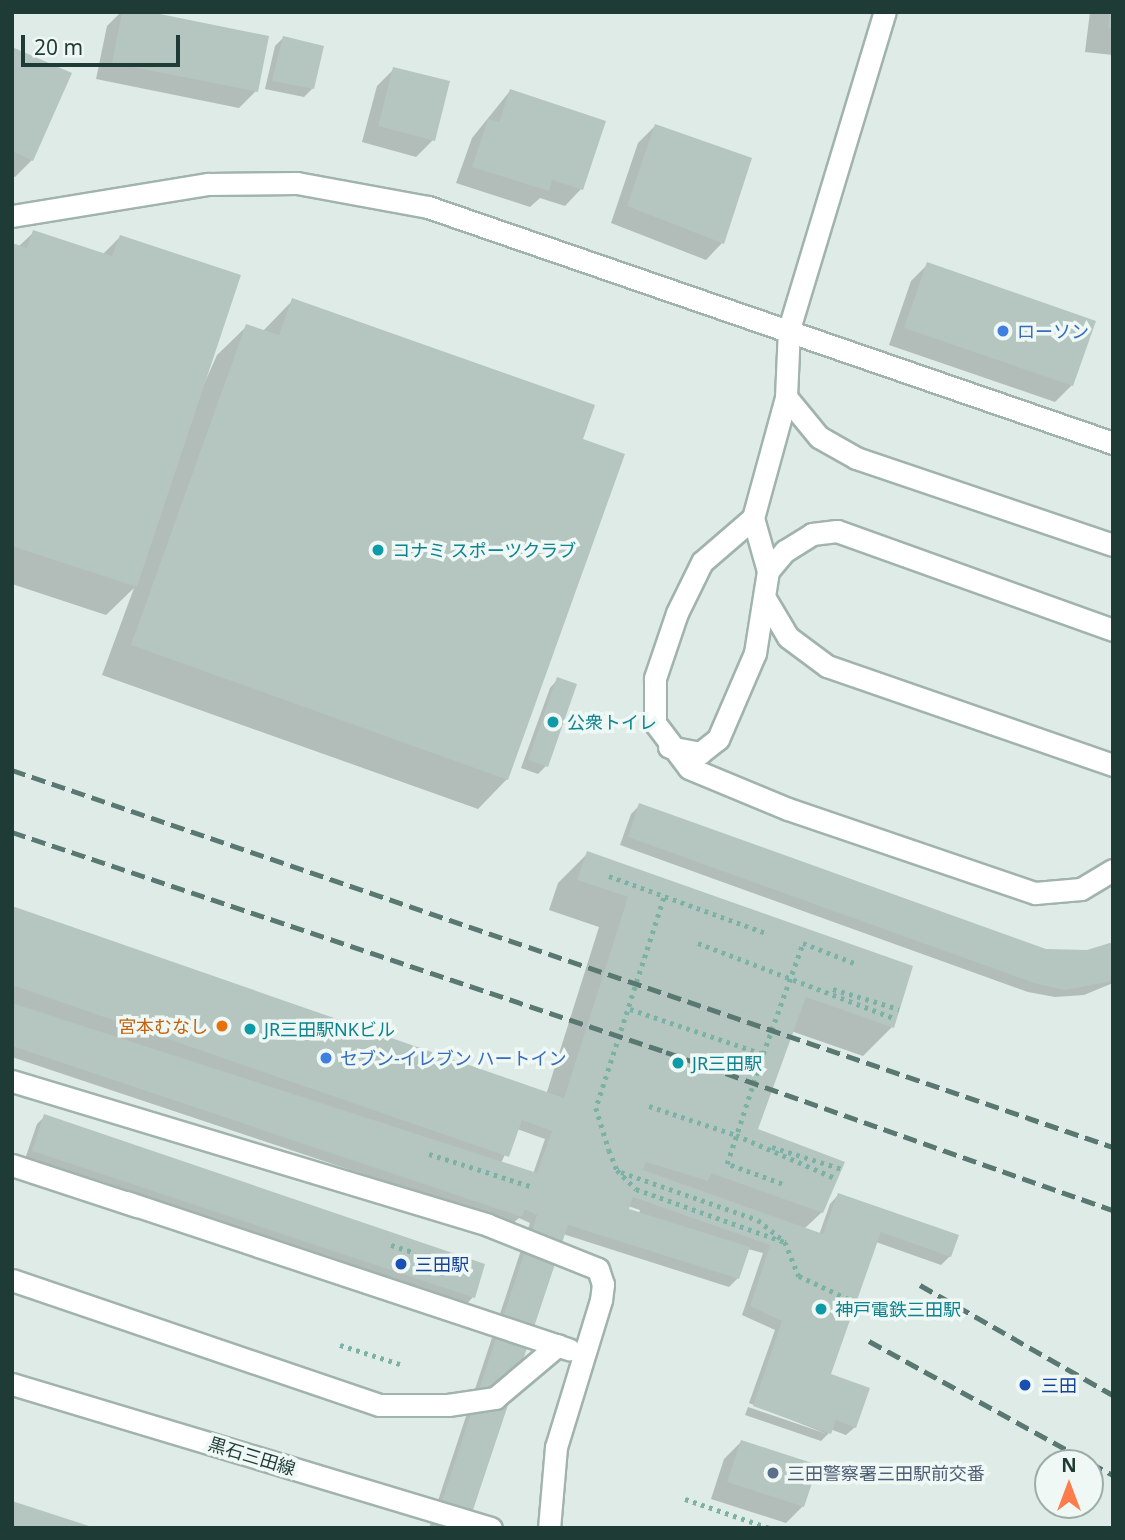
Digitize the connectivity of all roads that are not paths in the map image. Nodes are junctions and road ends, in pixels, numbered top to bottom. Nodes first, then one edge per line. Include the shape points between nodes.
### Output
1 (885, 12) edge
2 (12, 216) edge
3 (789, 329) junction
4 (786, 397) junction
5 (1113, 443) edge
6 (752, 518) junction
7 (1113, 545) edge
8 (768, 571) junction
9 (766, 600) junction
10 (1113, 630) edge
11 (669, 747) junction
12 (1113, 765) edge
13 (1113, 870) edge
14 (12, 1081) edge
15 (12, 1165) edge
16 (12, 1280) edge
17 (558, 1345) junction
18 (583, 1353) junction
19 (12, 1384) edge
20 (491, 1528) edge
21 (549, 1528) edge

1 - 3 street
2 - 3 street via 208,184 297,183 428,207
3 - 4 street
3 - 5 street
4 - 6 street
4 - 7 street via 819,437 856,458
6 - 8 street
6 - 11 street via 702,562 677,613 655,678 655,723
8 - 9 street
8 - 10 street via 785,551 812,534 837,531
9 - 11 street via 755,653 718,738 700,753
9 - 12 street via 788,636 827,666
11 - 13 street via 689,768 717,783 1035,893 1081,889
14 - 18 street via 310,1169 582,1259 598,1269 603,1284
15 - 17 street
16 - 17 street via 379,1405 448,1405 495,1398
17 - 18 street
18 - 21 street via 556,1447
19 - 20 street, 黒石三田線

